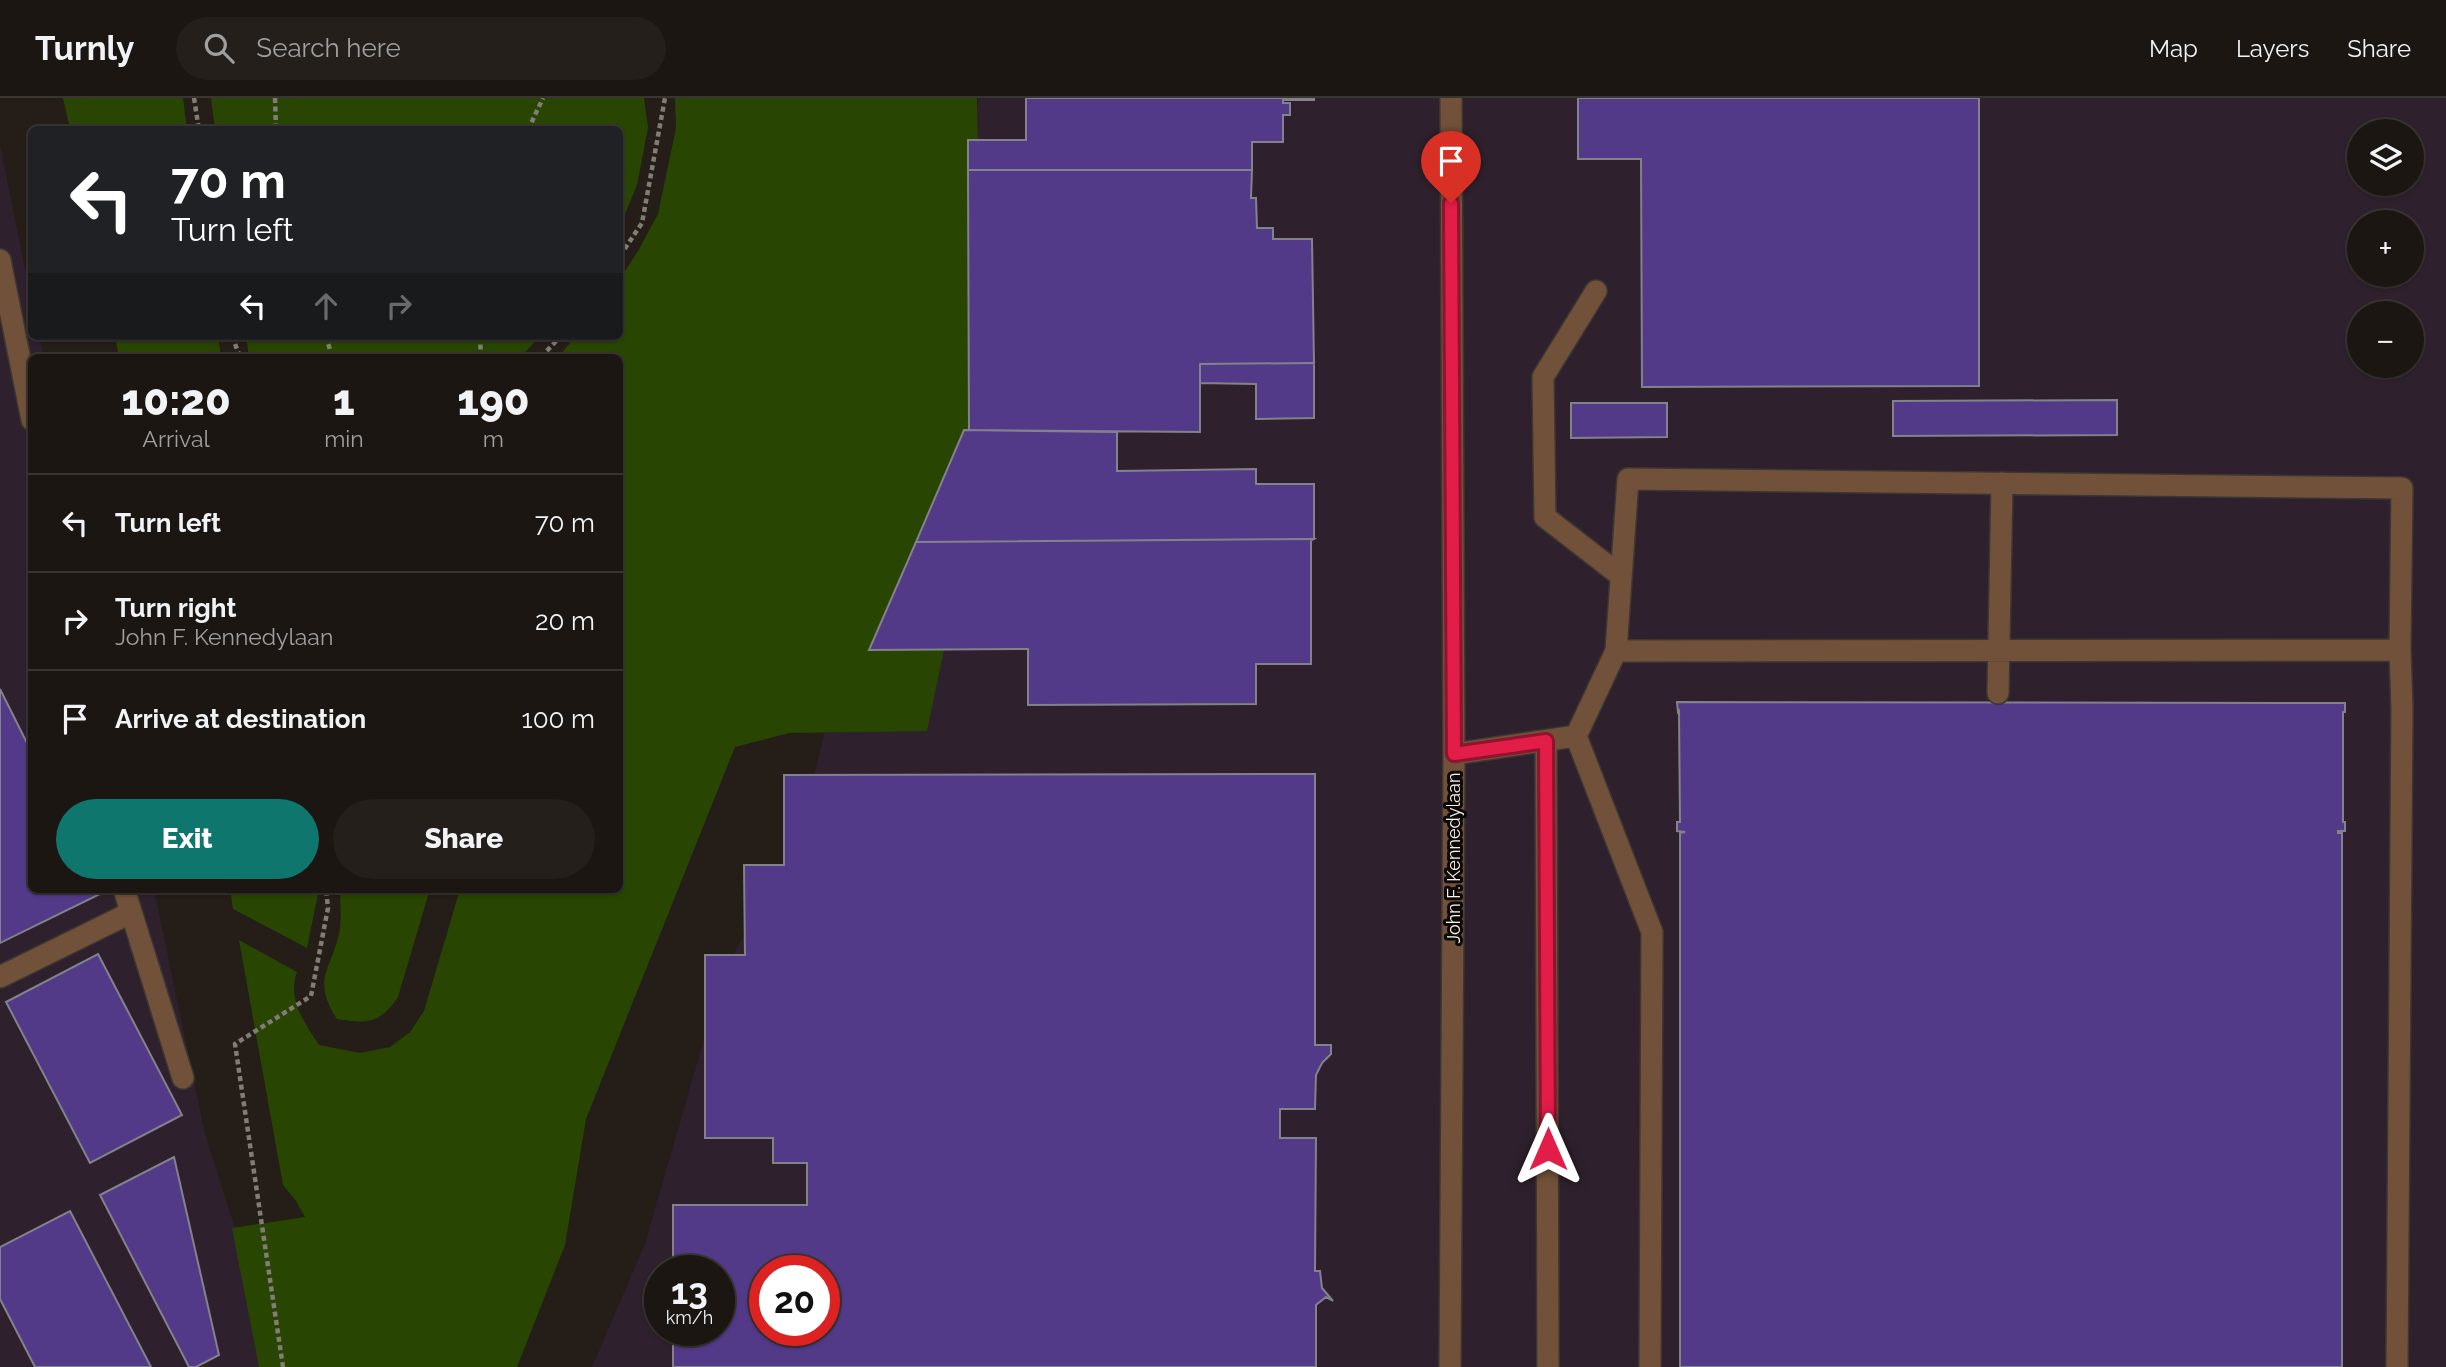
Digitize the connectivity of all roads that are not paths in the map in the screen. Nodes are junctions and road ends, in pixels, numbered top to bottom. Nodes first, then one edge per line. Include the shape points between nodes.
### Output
1 (1451, 98) edge
2 (0, 260) edge
3 (1596, 291) dead end
4 (28, 400) edge
5 (2002, 484) junction
6 (1621, 576) junction
7 (1999, 650) junction
8 (2400, 650) junction
9 (1616, 651) junction
10 (1998, 693) dead end
11 (1576, 736) junction
12 (1546, 741) junction
13 (1454, 754) junction
14 (125, 893) edge
15 (130, 913) junction
16 (0, 977) edge
17 (183, 1078) dead end
18 (1450, 1367) edge
19 (1548, 1367) edge
20 (1650, 1367) edge
21 (2397, 1367) edge

1 - 13 street, John F. Kennedylaan
2 - 4 street
3 - 6 street via 1543,377 1545,517
5 - 6 street via 1628,479
5 - 7 street
5 - 8 street via 2402,488
6 - 9 street
7 - 8 street
7 - 9 street
7 - 10 street
8 - 21 street
9 - 11 street
11 - 12 street
11 - 20 street via 1652,932
12 - 13 street
12 - 19 street
13 - 18 street, John F. Kennedylaan
14 - 15 street
15 - 16 street
15 - 17 street

